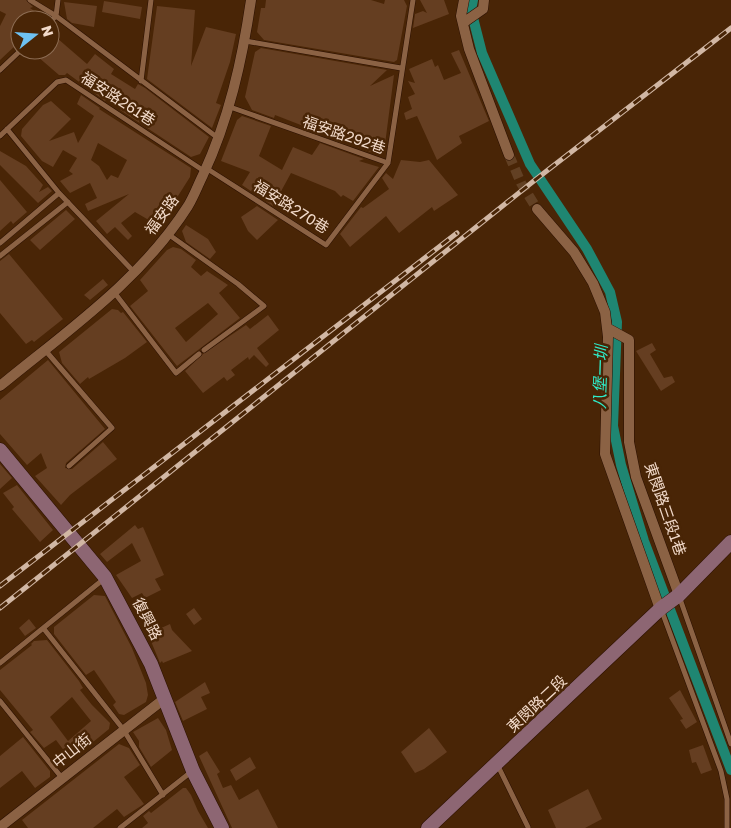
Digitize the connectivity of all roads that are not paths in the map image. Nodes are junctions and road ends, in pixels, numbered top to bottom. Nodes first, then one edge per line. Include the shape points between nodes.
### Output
1 (30, 0) edge
2 (151, 0) edge
3 (252, 0) edge
4 (413, 0) edge
5 (464, 0) edge
6 (484, 5) edge
7 (46, 10) edge
8 (60, 19) edge
9 (463, 23) junction
10 (245, 41) junction
11 (10, 60) edge
12 (402, 68) junction
13 (0, 70) edge
14 (141, 80) junction
15 (230, 107) junction
16 (7, 129) junction
17 (0, 136) edge
18 (218, 139) junction
19 (509, 155) tunnel mouth
20 (388, 163) junction
21 (205, 170) junction
22 (59, 193) junction
23 (68, 202) junction
24 (537, 209) tunnel mouth
25 (168, 234) junction
26 (0, 243) edge
27 (0, 256) edge
28 (134, 272) junction
29 (114, 292) junction
30 (607, 328) junction
31 (45, 350) junction
32 (0, 386) edge
33 (0, 450) edge
34 (69, 466) dead end
35 (731, 542) edge
36 (105, 577) junction
37 (669, 602) junction
38 (44, 629) junction
39 (0, 663) edge
40 (164, 699) junction
41 (0, 701) edge
42 (123, 729) junction
43 (731, 744) edge
44 (497, 764) junction
45 (193, 770) junction
46 (62, 778) junction
47 (162, 795) junction
48 (3, 824) edge
49 (528, 827) dead end
50 (120, 828) edge
51 (222, 828) edge
52 (428, 828) edge
53 (727, 828) edge

1 - 7 lane
2 - 14 lane
3 - 10 street, 福安路
4 - 12 lane, 福安路292巷
5 - 9 street
6 - 9 street
8 - 14 lane
9 - 19 street via 469,50
10 - 12 lane
10 - 15 street, 福安路
11 - 13 lane
12 - 20 lane, 福安路292巷
14 - 18 lane
15 - 18 street, 福安路
15 - 20 lane, 福安路292巷
16 - 17 lane, 福安路261巷
16 - 21 lane, 福安路261巷 via 56,82 66,80
16 - 22 lane
18 - 21 street, 福安路
20 - 21 lane, 福安路270巷 via 326,245
21 - 25 street, 福安路 via 189,204
22 - 23 lane
22 - 26 lane
23 - 27 lane
23 - 28 lane
24 - 30 street via 574,252 593,283 605,312
25 - 28 street, 福安路
25 - 29 lane via 264,306 176,373
28 - 29 street, 福安路
29 - 31 street, 福安路
30 - 37 street via 605,454
30 - 37 street, 東閔路三段1巷 via 629,340 629,442
31 - 32 street, 福安路
31 - 34 lane via 112,428
33 - 36 street, 復興路
35 - 37 street, 東閔路二段
36 - 38 lane
36 - 40 street, 復興路 via 152,664
37 - 43 lane
37 - 44 street, 東閔路二段
37 - 53 lane via 721,771 727,799
38 - 39 lane
38 - 42 lane
40 - 42 street, 中山街
40 - 45 street, 復興路
41 - 46 lane
42 - 46 street, 中山街
42 - 47 lane
44 - 49 lane
44 - 52 street, 東閔路二段
45 - 47 lane
45 - 51 street, 復興路
46 - 48 street, 中山街
47 - 50 lane

